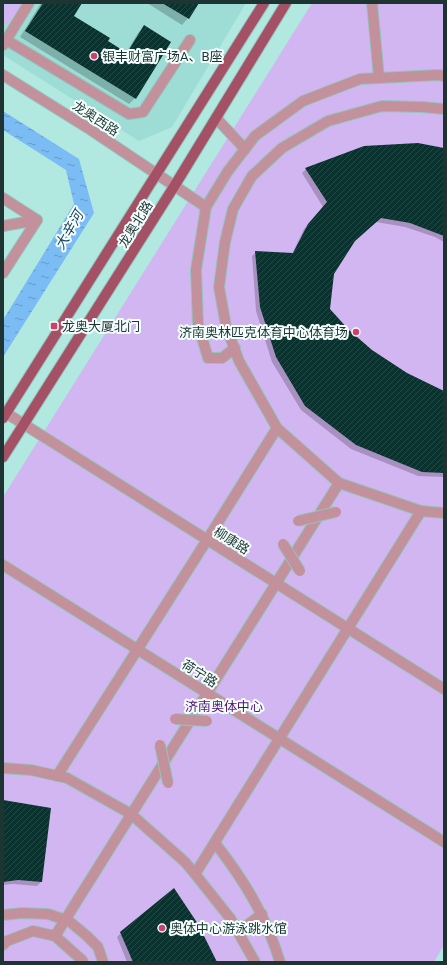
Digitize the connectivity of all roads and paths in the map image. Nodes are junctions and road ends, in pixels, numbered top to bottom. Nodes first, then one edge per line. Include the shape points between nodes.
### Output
1 (29, 3) edge
2 (264, 3) edge
3 (286, 3) edge
4 (372, 3) edge
5 (190, 40) dead end
6 (4, 41) edge
7 (3, 75) edge
8 (444, 76) edge
9 (379, 78) junction
10 (444, 109) edge
11 (216, 118) junction
12 (245, 149) junction
13 (157, 174) junction
14 (175, 185) junction
15 (3, 198) edge
16 (206, 207) junction
17 (37, 220) junction
18 (3, 226) edge
19 (3, 273) edge
20 (235, 348) junction
21 (5, 416) edge
22 (24, 424) junction
23 (277, 428) junction
24 (3, 457) edge
25 (339, 483) junction
26 (421, 511) junction
27 (336, 512) dead end
28 (444, 514) edge
29 (297, 521) dead end
30 (207, 540) junction
31 (282, 544) dead end
32 (3, 565) edge
33 (300, 571) dead end
34 (276, 583) junction
35 (348, 628) junction
36 (137, 649) junction
37 (444, 689) edge
38 (207, 692) junction
39 (173, 719) dead end
40 (207, 721) dead end
41 (279, 739) junction
42 (159, 742) dead end
43 (3, 768) edge
44 (57, 776) junction
45 (168, 783) dead end
46 (131, 814) junction
47 (444, 842) edge
48 (215, 843) junction
49 (195, 874) junction
50 (262, 914) junction
51 (3, 915) edge
52 (65, 920) junction
53 (238, 932) junction
54 (55, 936) junction
55 (3, 946) edge
56 (83, 962) edge
57 (103, 962) edge
58 (255, 962) edge
59 (280, 962) edge

1 - 6 street
2 - 13 main road, 龙奥北路
3 - 11 main road, 龙奥北路
4 - 9 street
5 - 6 street via 143,112 129,114
7 - 13 street, 龙奥西路
8 - 9 street
9 - 12 street via 360,79 303,101 255,136
10 - 20 street via 382,106 328,121 282,148 252,176 233,209 225,242 219,287 226,326
11 - 12 street
11 - 14 main road, 龙奥北路
12 - 16 street
13 - 14 street, 龙奥西路
13 - 21 main road, 龙奥北路
14 - 16 street, 龙奥西路
14 - 22 main road, 龙奥北路
15 - 17 street
16 - 20 street via 196,270 198,324 208,358 222,358
17 - 18 street
17 - 19 street
20 - 23 street
21 - 22 street, 柳康路
22 - 24 main road, 龙奥北路
22 - 30 street, 柳康路
23 - 25 street
23 - 30 street
25 - 26 street
25 - 34 street
26 - 28 street
26 - 35 street
27 - 29 street, bridge
30 - 34 street, 柳康路
30 - 36 street
31 - 33 street, bridge
32 - 36 street, 荷宁路
34 - 35 street, 柳康路
34 - 38 street
35 - 37 street, 柳康路
35 - 41 street
36 - 38 street, 荷宁路
36 - 44 street
38 - 41 street, 荷宁路
38 - 46 street
39 - 40 street, bridge
41 - 47 street, 荷宁路
41 - 48 street
42 - 45 street, bridge
43 - 44 street via 31,770
44 - 46 street via 67,778
46 - 49 street
46 - 52 street
48 - 49 street
48 - 50 street via 241,878
49 - 53 street
50 - 53 street
50 - 59 street
51 - 52 street via 48,914
52 - 54 street
52 - 57 street via 98,947
53 - 58 street
54 - 55 street via 32,931 7,941
54 - 56 street

